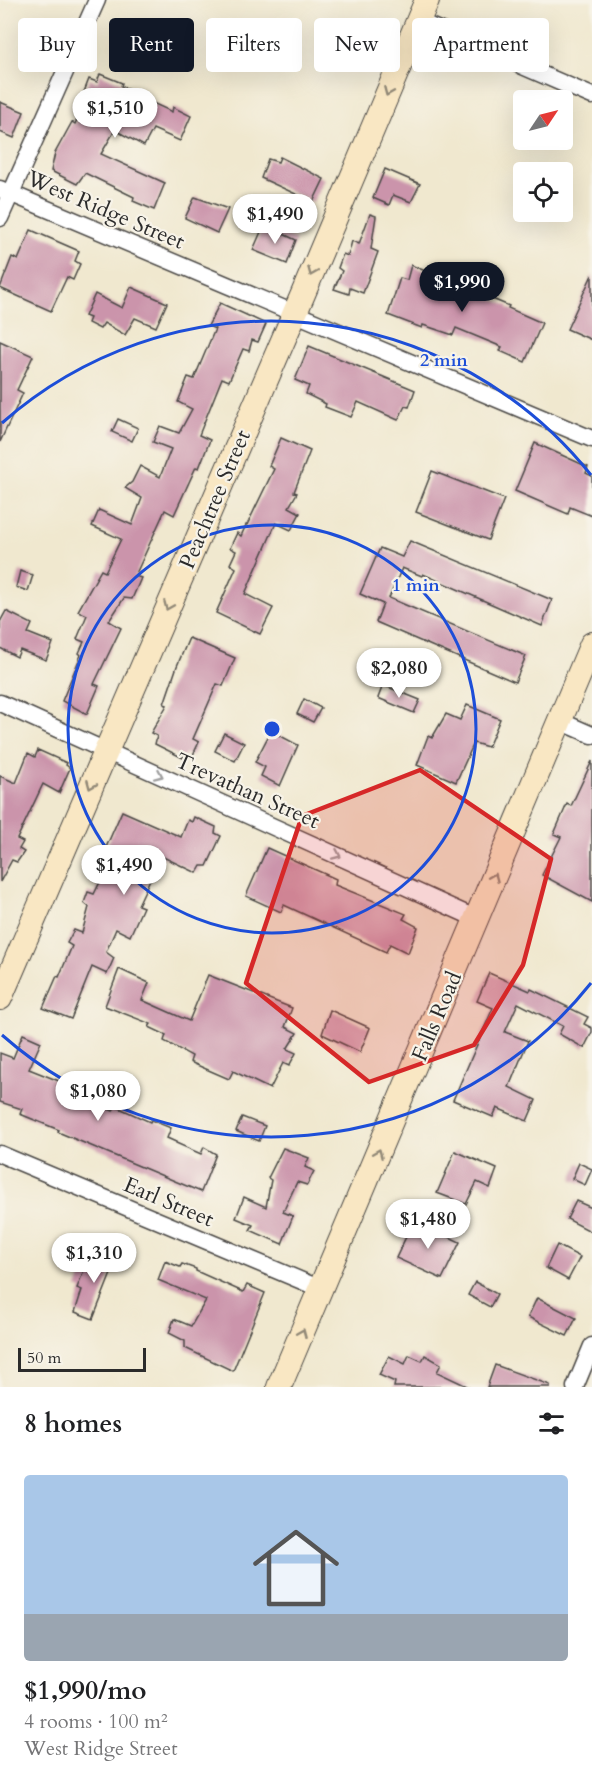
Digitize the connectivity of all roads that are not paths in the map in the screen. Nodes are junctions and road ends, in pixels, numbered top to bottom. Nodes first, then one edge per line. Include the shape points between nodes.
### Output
1 (97, 0) edge
2 (422, 10) edge
3 (592, 96) edge
4 (5, 192) edge
5 (0, 218) edge
6 (295, 313) junction
7 (592, 439) edge
8 (592, 644) edge
9 (0, 703) edge
10 (560, 721) junction
11 (592, 735) edge
12 (106, 751) junction
13 (477, 919) junction
14 (0, 998) edge
15 (0, 1154) edge
16 (321, 1289) junction
17 (592, 1346) edge
18 (582, 1384) edge
19 (279, 1387) edge

1 - 4 street
2 - 3 street
2 -> 6 main road, Peachtree Street
4 - 5 street
4 - 6 street, West Ridge Street
6 - 7 street, West Ridge Street
6 -> 12 main road, Peachtree Street
8 - 10 main road, Falls Road
9 - 12 street, Trevathan Street
10 - 11 street
13 -> 10 main road, Falls Road
12 -> 13 street, Trevathan Street
12 -> 14 main road, Peachtree Street
16 -> 13 main road, Falls Road
15 - 16 street, Earl Street
19 -> 16 main road, Falls Road
17 - 18 street

